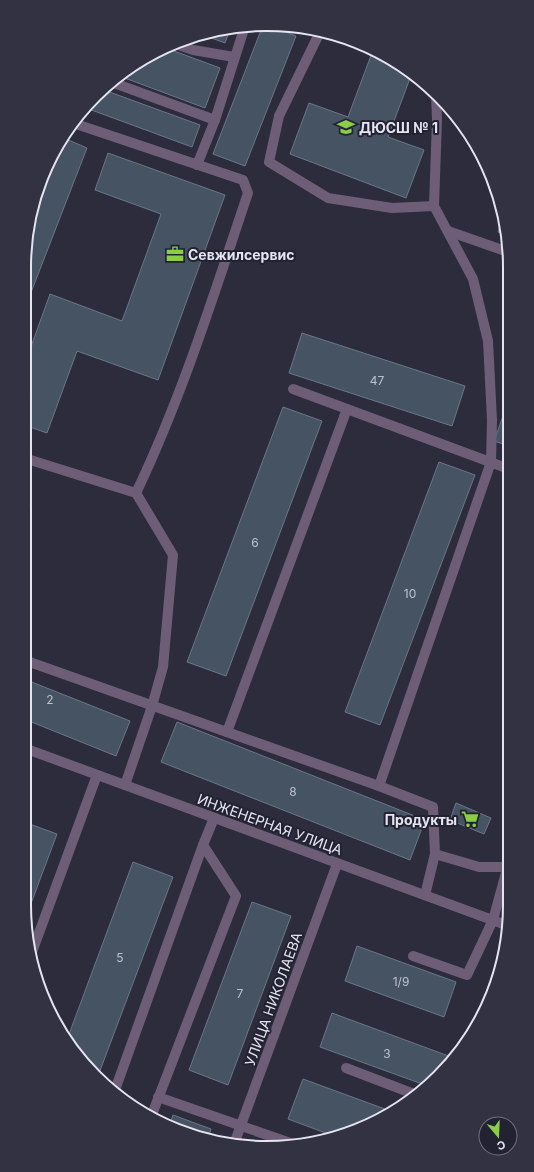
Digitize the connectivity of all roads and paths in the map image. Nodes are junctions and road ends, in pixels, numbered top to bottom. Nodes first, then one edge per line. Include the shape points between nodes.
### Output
1 (243, 33) edge
2 (318, 37) edge
3 (184, 47) edge
4 (234, 57) junction
5 (118, 84) edge
6 (436, 102) edge
7 (215, 120) junction
8 (79, 125) edge
9 (198, 165) junction
10 (434, 206) junction
11 (448, 231) junction
12 (502, 250) edge
13 (293, 389) dead end
14 (347, 409) junction
15 (31, 460) edge
16 (491, 462) junction
17 (503, 467) edge
18 (136, 493) junction
19 (31, 663) edge
20 (152, 706) junction
21 (227, 732) junction
22 (31, 751) edge
23 (97, 775) junction
24 (125, 785) junction
25 (380, 786) junction
26 (214, 818) junction
27 (203, 845) junction
28 (435, 854) junction
29 (503, 863) edge
30 (337, 864) junction
31 (503, 881) edge
32 (425, 896) junction
33 (493, 920) junction
34 (502, 923) edge
35 (35, 945) edge
36 (413, 956) dead end
37 (346, 1068) dead end
38 (116, 1086) edge
39 (410, 1093) edge
40 (158, 1097) junction
41 (152, 1111) edge
42 (241, 1126) junction
43 (236, 1139) edge
44 (282, 1140) edge

1 - 4 street
2 - 10 street via 279,116 268,162 328,198 392,208
3 - 4 street
4 - 7 street
5 - 7 street
6 - 10 street
7 - 9 street
8 - 9 street
9 - 18 street via 243,180 248,193 183,382
10 - 11 street
11 - 12 street
11 - 16 street via 474,279 488,340 492,420
13 - 14 street
14 - 16 street
14 - 21 street
15 - 18 street
16 - 17 street
16 - 25 street
18 - 20 street via 173,556 163,667
19 - 20 street
20 - 21 street
20 - 24 street
21 - 25 street
22 - 23 street, ИНЖЕНЕРНАЯ УЛИЦА
23 - 24 street, ИНЖЕНЕРНАЯ УЛИЦА
23 - 35 street
24 - 26 street, ИНЖЕНЕРНАЯ УЛИЦА
25 - 28 street via 433,807
26 - 27 street
26 - 30 street, ИНЖЕНЕРНАЯ УЛИЦА
27 - 38 street
27 - 40 street via 236,896
28 - 29 street via 479,867
28 - 32 street
30 - 32 street, ИНЖЕНЕРНАЯ УЛИЦА
30 - 42 street, УЛИЦА НИКОЛАЕВА
31 - 33 street
32 - 33 street, ИНЖЕНЕРНАЯ УЛИЦА
33 - 34 street, ИНЖЕНЕРНАЯ УЛИЦА
33 - 36 street via 467,975
37 - 39 street
40 - 41 street
40 - 42 street
42 - 43 street, УЛИЦА НИКОЛАЕВА
42 - 44 street

